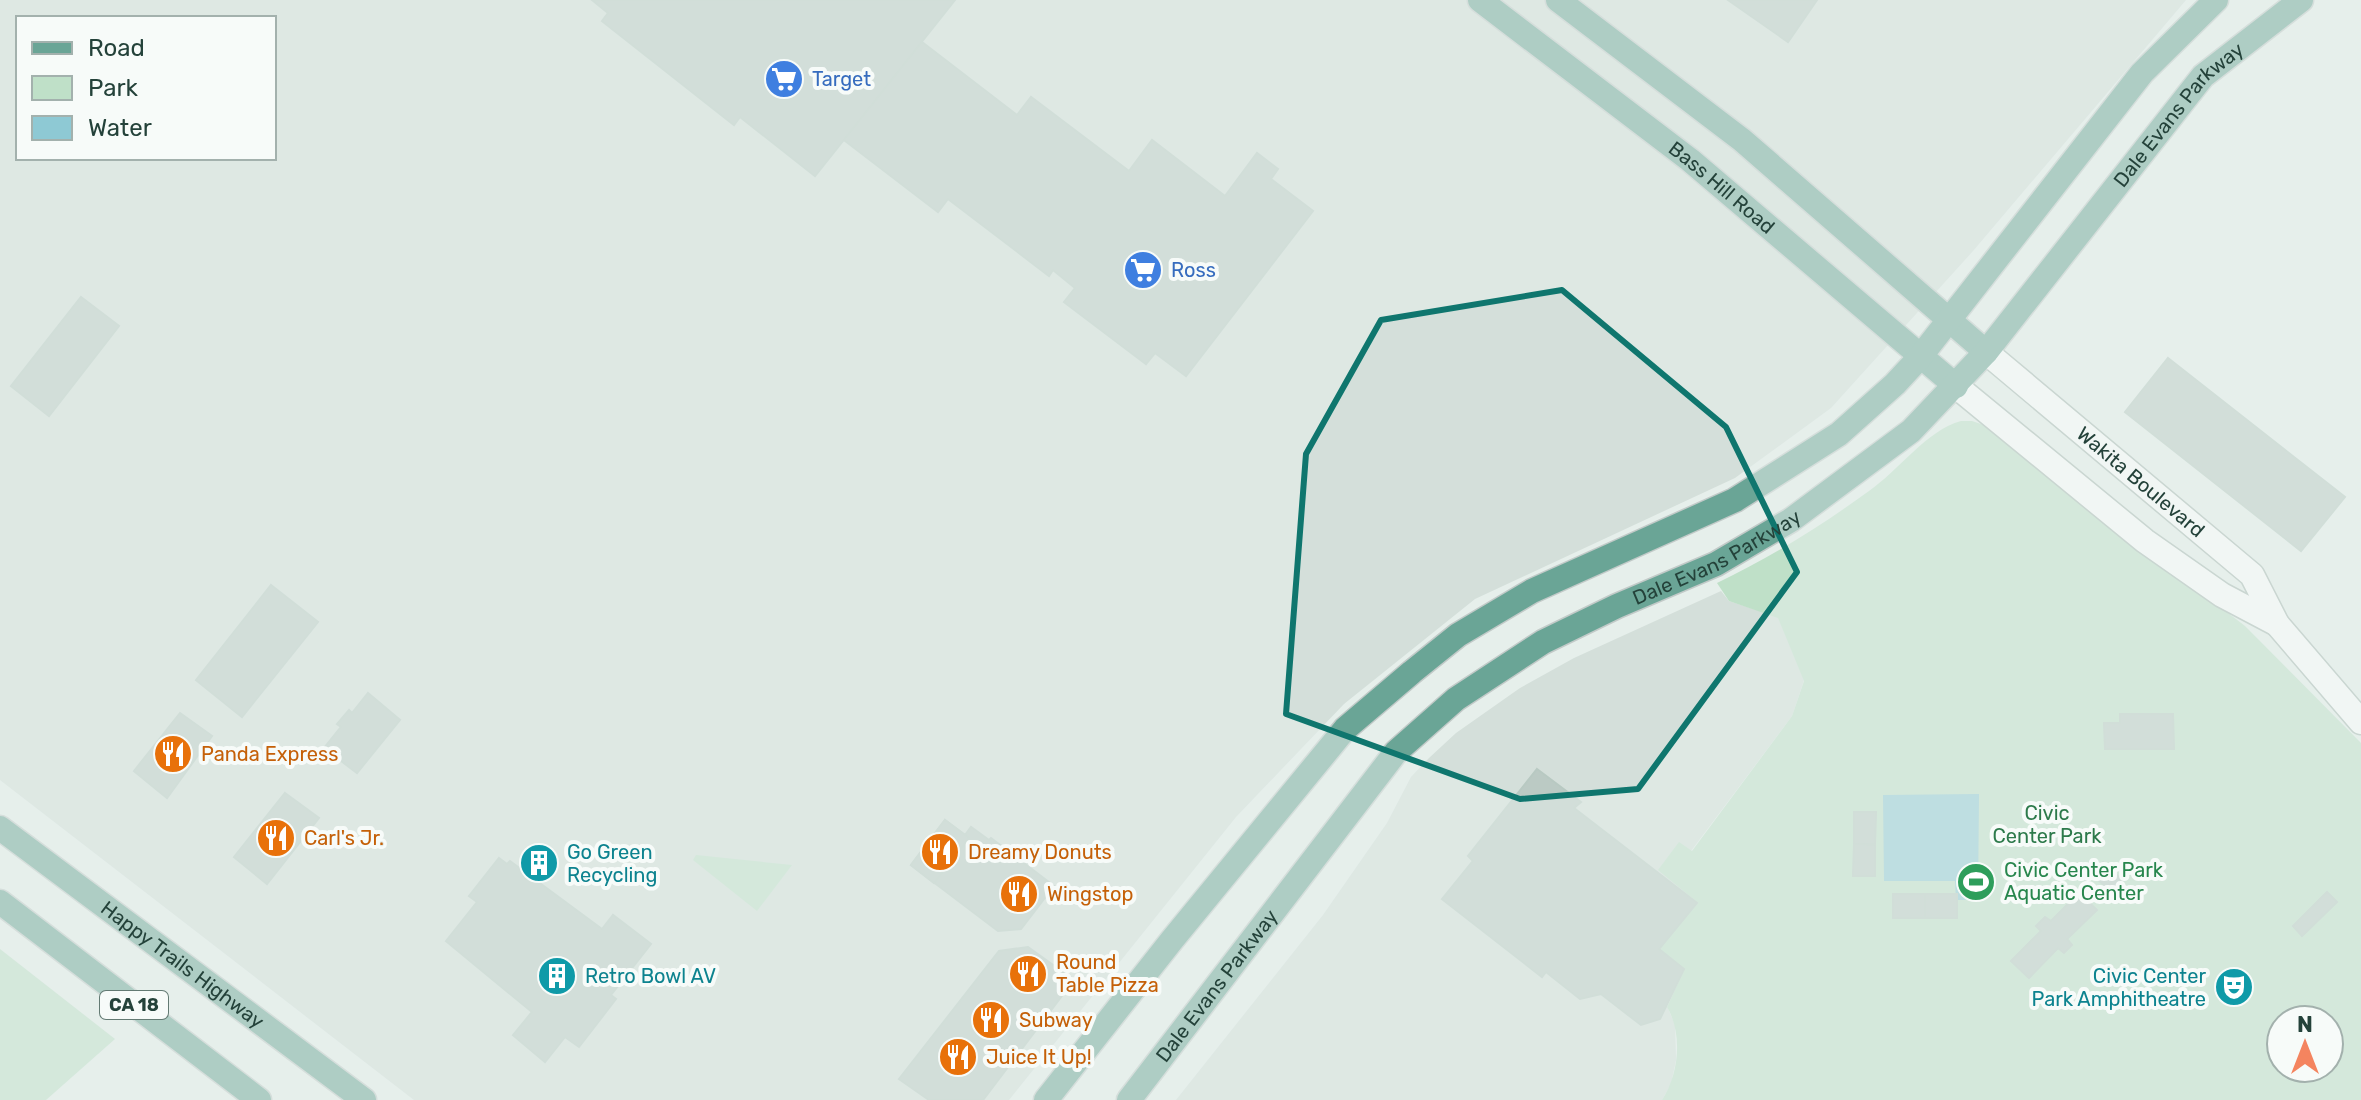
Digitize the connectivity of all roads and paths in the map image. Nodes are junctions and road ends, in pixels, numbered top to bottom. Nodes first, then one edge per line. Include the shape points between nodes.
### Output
1 (1480, 0) edge
2 (1558, 0) edge
3 (2216, 0) edge
4 (2301, 0) edge
5 (1950, 320) junction
6 (1986, 352) junction
7 (1920, 357) junction
8 (1956, 386) junction
9 (2277, 624) junction
10 (2358, 717) edge
11 (0, 828) edge
12 (0, 902) edge
13 (259, 1100) edge
14 (364, 1100) edge
15 (1046, 1100) edge
16 (1129, 1100) edge

1 - 7 main road, Bass Hill Road via 1690,160
2 - 5 main road via 1742,140
3 - 5 main road, Dale Evans Parkway via 2142,73
4 - 6 main road, Dale Evans Parkway via 2203,76
5 - 6 main road
5 - 7 main road, Dale Evans Parkway
6 - 8 main road, Dale Evans Parkway
6 - 9 street, Wakita Boulevard via 2252,575
7 - 8 main road, Bass Hill Road
7 - 15 main road, Dale Evans Parkway via 1839,434 1735,500 1532,591 1458,635 1412,672 1345,729
8 - 9 street, Wakita Boulevard via 2145,541 2222,595
8 - 16 main road, Dale Evans Parkway via 1911,431 1791,520 1716,564 1543,642 1456,699 1387,763
9 - 10 street, Wakita Boulevard
11 - 14 main road, Happy Trails Highway / CA 18
12 - 13 main road, CA 18

